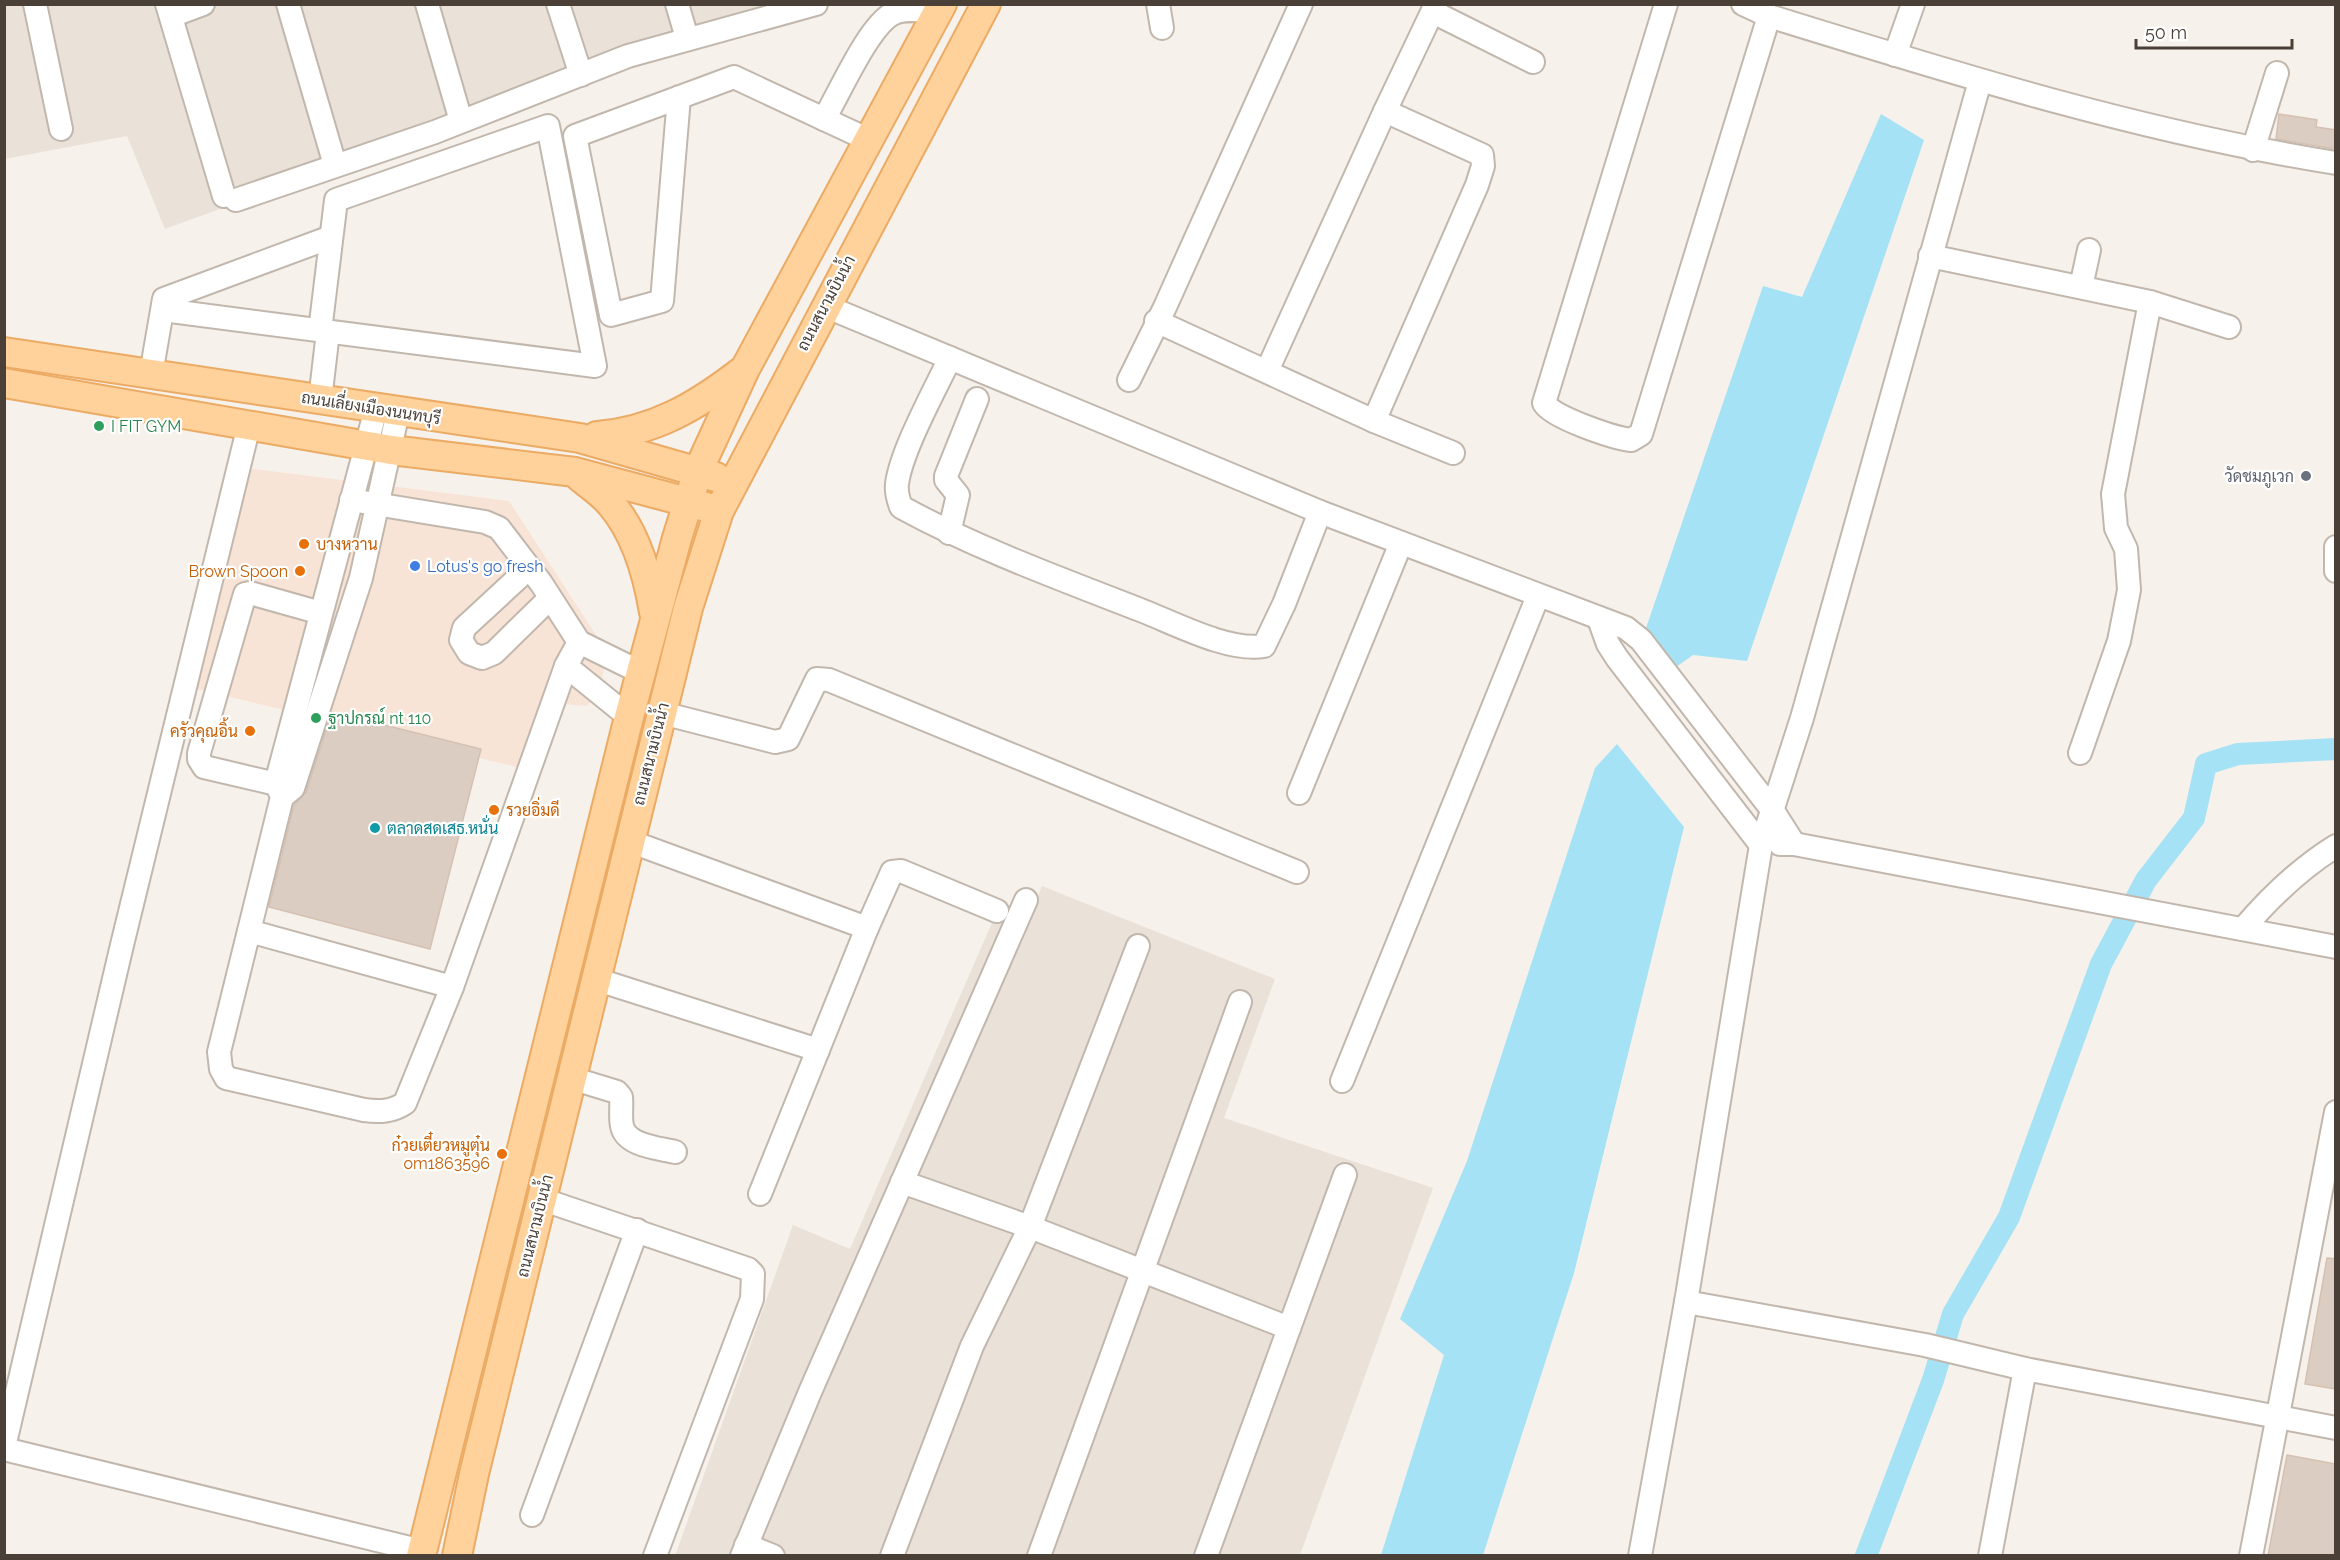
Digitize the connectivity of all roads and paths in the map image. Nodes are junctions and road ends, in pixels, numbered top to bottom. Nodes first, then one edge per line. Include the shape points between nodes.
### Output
1 (35, 4) edge
2 (203, 4) edge
3 (288, 4) edge
4 (427, 4) edge
5 (558, 4) edge
6 (677, 4) edge
7 (816, 4) edge
8 (1158, 4) edge
9 (1301, 4) edge
10 (1666, 4) edge
11 (1743, 4) edge
12 (1913, 4) edge
13 (986, 5) edge
14 (940, 8) edge
15 (1435, 8) edge
16 (169, 10) edge
17 (1769, 16) junction
18 (1161, 28) dead end
19 (687, 38) junction
20 (1895, 55) junction
21 (1533, 62) dead end
22 (2277, 74) dead end
23 (581, 75) junction
24 (1980, 81) junction
25 (679, 97) junction
26 (1385, 111) junction
27 (824, 119) junction
28 (461, 121) junction
29 (61, 129) dead end
30 (869, 140) junction
31 (2253, 150) junction
32 (2336, 164) edge
33 (335, 165) junction
34 (331, 237) junction
35 (2089, 250) dead end
36 (1930, 256) junction
37 (2081, 287) junction
38 (2150, 302) junction
39 (825, 306) junction
40 (162, 310) junction
41 (1156, 321) junction
42 (2229, 327) dead end
43 (324, 331) junction
44 (4, 352) edge
45 (950, 358) junction
46 (745, 369) junction
47 (1267, 371) junction
48 (151, 374) junction
49 (1129, 380) dead end
50 (4, 383) edge
51 (977, 399) dead end
52 (320, 400) junction
53 (387, 410) junction
54 (1374, 421) junction
55 (249, 425) junction
56 (580, 438) junction
57 (378, 448) junction
58 (1453, 453) dead end
59 (698, 471) junction
60 (574, 472) junction
61 (733, 482) junction
62 (351, 500) junction
63 (688, 501) junction
64 (378, 506) junction
65 (719, 511) junction
66 (1320, 512) junction
67 (949, 533) junction
68 (1401, 543) junction
69 (2336, 547) edge
70 (529, 568) junction
71 (2336, 571) edge
72 (1538, 596) junction
73 (550, 598) junction
74 (321, 613) junction
75 (1599, 619) junction
76 (656, 623) junction
77 (579, 642) junction
78 (566, 666) junction
79 (642, 673) junction
80 (662, 713) junction
81 (629, 717) junction
82 (2080, 753) dead end
83 (284, 789) junction
84 (1299, 793) dead end
85 (1773, 811) junction
86 (629, 841) junction
87 (1794, 844) junction
88 (1761, 845) junction
89 (2336, 846) edge
90 (1297, 872) dead end
91 (1026, 900) dead end
92 (997, 911) dead end
93 (867, 928) junction
94 (2243, 929) junction
95 (249, 930) junction
96 (1138, 946) dead end
97 (2336, 947) edge
98 (596, 979) junction
99 (452, 987) junction
100 (1240, 1002) dead end
101 (818, 1050) junction
102 (571, 1078) junction
103 (1342, 1081) dead end
104 (2336, 1112) edge
105 (675, 1152) dead end
106 (1345, 1175) dead end
107 (902, 1182) junction
108 (760, 1194) dead end
109 (542, 1199) junction
110 (1029, 1227) junction
111 (638, 1230) junction
112 (1143, 1273) junction
113 (1686, 1302) junction
114 (1289, 1328) junction
115 (2025, 1369) junction
116 (2277, 1418) junction
117 (2336, 1428) edge
118 (4, 1448) edge
119 (442, 1466) junction
120 (474, 1474) junction
121 (532, 1515) dead end
122 (744, 1550) edge
123 (421, 1553) edge
124 (461, 1554) edge
125 (655, 1556) edge
126 (773, 1556) edge
127 (892, 1556) edge
128 (1039, 1556) edge
129 (1206, 1556) edge
130 (1640, 1556) edge
131 (1990, 1556) edge
132 (2251, 1556) edge

1 - 29 street
2 - 16 street
3 - 33 street
4 - 28 street
5 - 23 street
6 - 19 street
7 - 19 street
8 - 18 street
9 - 41 street
10 - 17 street via 1544,403 1561,416 1631,440 1641,434
11 - 17 street
12 - 20 street
13 - 39 main road, ถนนสนามบินน้ำ
14 - 27 street via 893,14 875,28
14 - 30 main road, ถนนสนามบินน้ำ
15 - 21 street
15 - 26 street
16 - 33 street via 230,198
17 - 20 street
19 - 23 street
20 - 24 street
22 - 31 street
23 - 28 street
24 - 31 street via 2138,125
24 - 36 street
25 - 25 street via 575,136 611,315 662,301
25 - 27 street via 734,77
26 - 47 street
26 - 54 street via 1482,155 1484,160 1478,185
27 - 30 street
28 - 33 street
30 - 46 main road, ถนนสนามบินน้ำ
31 - 32 street
34 - 40 street via 164,299
34 - 43 street
34 - 43 street via 336,200 548,126 595,366
35 - 37 street
36 - 37 street
36 - 85 street
37 - 38 street
38 - 42 street
38 - 82 street via 2113,494 2116,528 2126,549 2129,590 2119,641
39 - 45 street
39 - 61 main road, ถนนสนามบินน้ำ
40 - 43 street
40 - 48 street
41 - 47 street
41 - 49 street
43 - 52 street
44 - 48 main road, ถนนเลี่ยงเมืองนนทบุรี
45 - 66 street
45 - 67 street via 913,439 896,493 901,507
46 - 56 main road via 706,399 672,418 627,434
46 - 59 main road, ถนนสนามบินน้ำ
47 - 54 street
48 - 52 main road, ถนนเลี่ยงเมืองนนทบุรี
50 - 55 main road
51 - 67 street via 946,476 958,495
52 - 53 main road, ถนนเลี่ยงเมืองนนทบุรี
53 - 56 main road, ถนนเลี่ยงเมืองนนทบุรี
53 - 57 street
54 - 58 street
55 - 57 main road
55 - 118 street
56 - 59 main road, ถนนเลี่ยงเมืองนนทบุรี
57 - 60 main road
57 - 62 street
57 - 64 street
59 - 61 main road, ถนนเลี่ยงเมืองนนทบุรี
59 - 63 main road, ถนนสนามบินน้ำ
60 - 63 main road
60 - 76 main road via 612,504 640,553
61 - 65 main road, ถนนสนามบินน้ำ
62 - 64 street
62 - 74 street
63 - 65 main road
63 - 76 main road, ถนนสนามบินน้ำ
64 - 70 street via 485,522 499,528
64 - 83 street via 361,578
65 - 80 main road, ถนนสนามบินน้ำ via 688,608
66 - 67 street via 1264,646 1252,648 1184,627
66 - 68 street
68 - 72 street
68 - 84 street
69 - 71 street
70 - 73 street
70 - 73 street via 464,628 461,640 469,653 482,658 494,653
72 - 75 street
72 - 103 street
73 - 77 street
74 - 83 street
74 - 83 street via 245,594 199,753 204,767
75 - 85 street via 1626,628 1641,640
75 - 88 street via 1617,658
76 - 79 main road, ถนนสนามบินน้ำ
77 - 78 street
77 - 79 street
78 - 81 street
78 - 99 street
79 - 81 main road, ถนนสนามบินน้ำ
80 - 86 main road, ถนนสนามบินน้ำ
80 - 90 street via 775,742 788,739 817,679 829,680
81 - 119 main road, ถนนสนามบินน้ำ
83 - 95 street
85 - 87 street
85 - 88 street
86 - 93 street
86 - 98 main road, ถนนสนามบินน้ำ
87 - 88 street
87 - 94 street
88 - 113 street
89 - 94 street via 2303,867
91 - 107 street
92 - 93 street via 901,871 892,872
93 - 101 street
94 - 97 street
95 - 99 street
95 - 99 street via 219,1052 226,1078 364,1110 387,1111 397,1107 405,1103
96 - 110 street
98 - 101 street
98 - 102 main road, ถนนสนามบินน้ำ
100 - 112 street
101 - 108 street
102 - 105 street via 617,1092 621,1097 622,1126 629,1136
102 - 109 main road, ถนนสนามบินน้ำ
104 - 116 street
106 - 114 street
107 - 110 street
107 - 122 street
109 - 111 street
109 - 120 main road, ถนนสนามบินน้ำ
110 - 112 street
110 - 127 street via 972,1346
111 - 121 street
111 - 125 street via 748,1269 754,1280 752,1299
112 - 114 street
112 - 128 street
113 - 115 street via 1925,1345
113 - 130 street
114 - 129 street
115 - 116 street
115 - 131 street
116 - 117 street
116 - 132 street
118 - 123 street
119 - 120 main road
119 - 123 main road, ถนนสนามบินน้ำ
120 - 124 main road, ถนนสนามบินน้ำ
122 - 126 street

